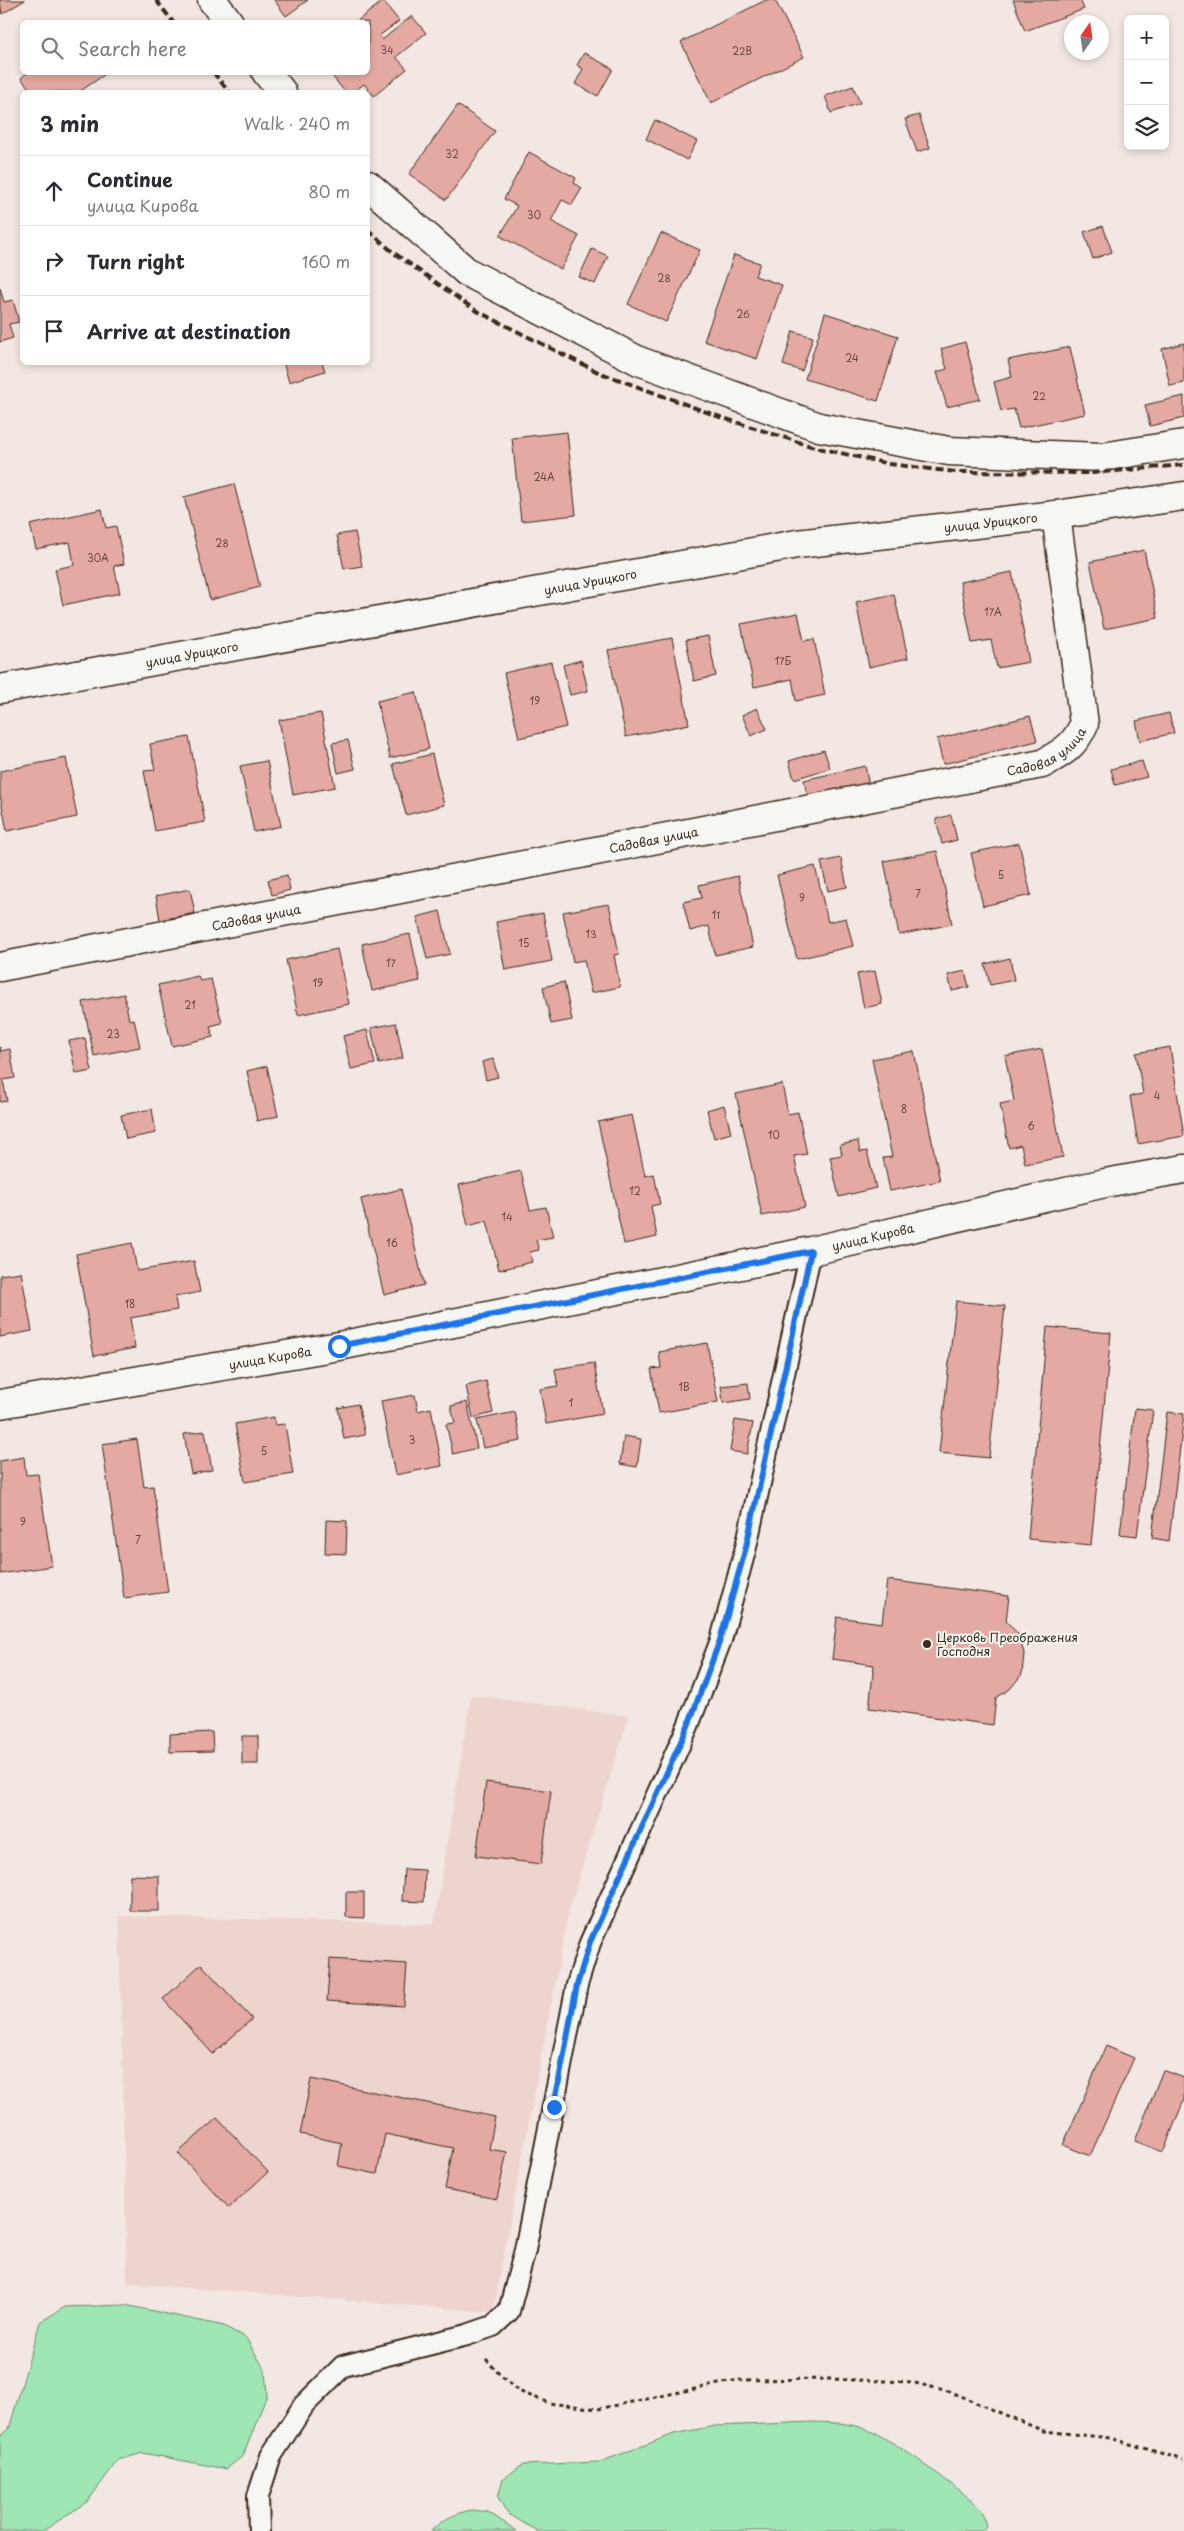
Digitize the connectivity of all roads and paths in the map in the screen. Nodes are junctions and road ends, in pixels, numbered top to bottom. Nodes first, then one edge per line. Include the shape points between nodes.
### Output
1 (212, 0) edge
2 (227, 20) edge
3 (268, 75) edge
4 (280, 90) edge
5 (370, 187) edge
6 (1184, 444) edge
7 (1184, 496) edge
8 (1056, 514) junction
9 (0, 689) edge
10 (0, 967) edge
11 (1184, 1168) edge
12 (811, 1251) junction
13 (0, 1404) edge
14 (467, 2335) junction
15 (1184, 2460) edge
16 (259, 2531) edge

1 - 2 street
3 - 4 street
5 - 6 street via 467,272 639,361 820,427 949,451 1102,457
7 - 8 street, улица Урицкого
8 - 9 street, улица Урицкого via 798,544
8 - 10 street, Садовая улица via 1084,724 1066,751 1042,764
11 - 12 street, улица Кирова via 1105,1183
12 - 13 street, улица Кирова via 339,1346
12 - 14 lane via 746,1547 720,1640 688,1726 590,1942 577,1985 514,2296 509,2311 493,2326
14 - 15 path via 500,2375 518,2391 548,2403 598,2409 738,2380 911,2382 948,2391 1044,2430 1110,2438
14 - 16 lane via 343,2366 304,2405 271,2456 258,2496

